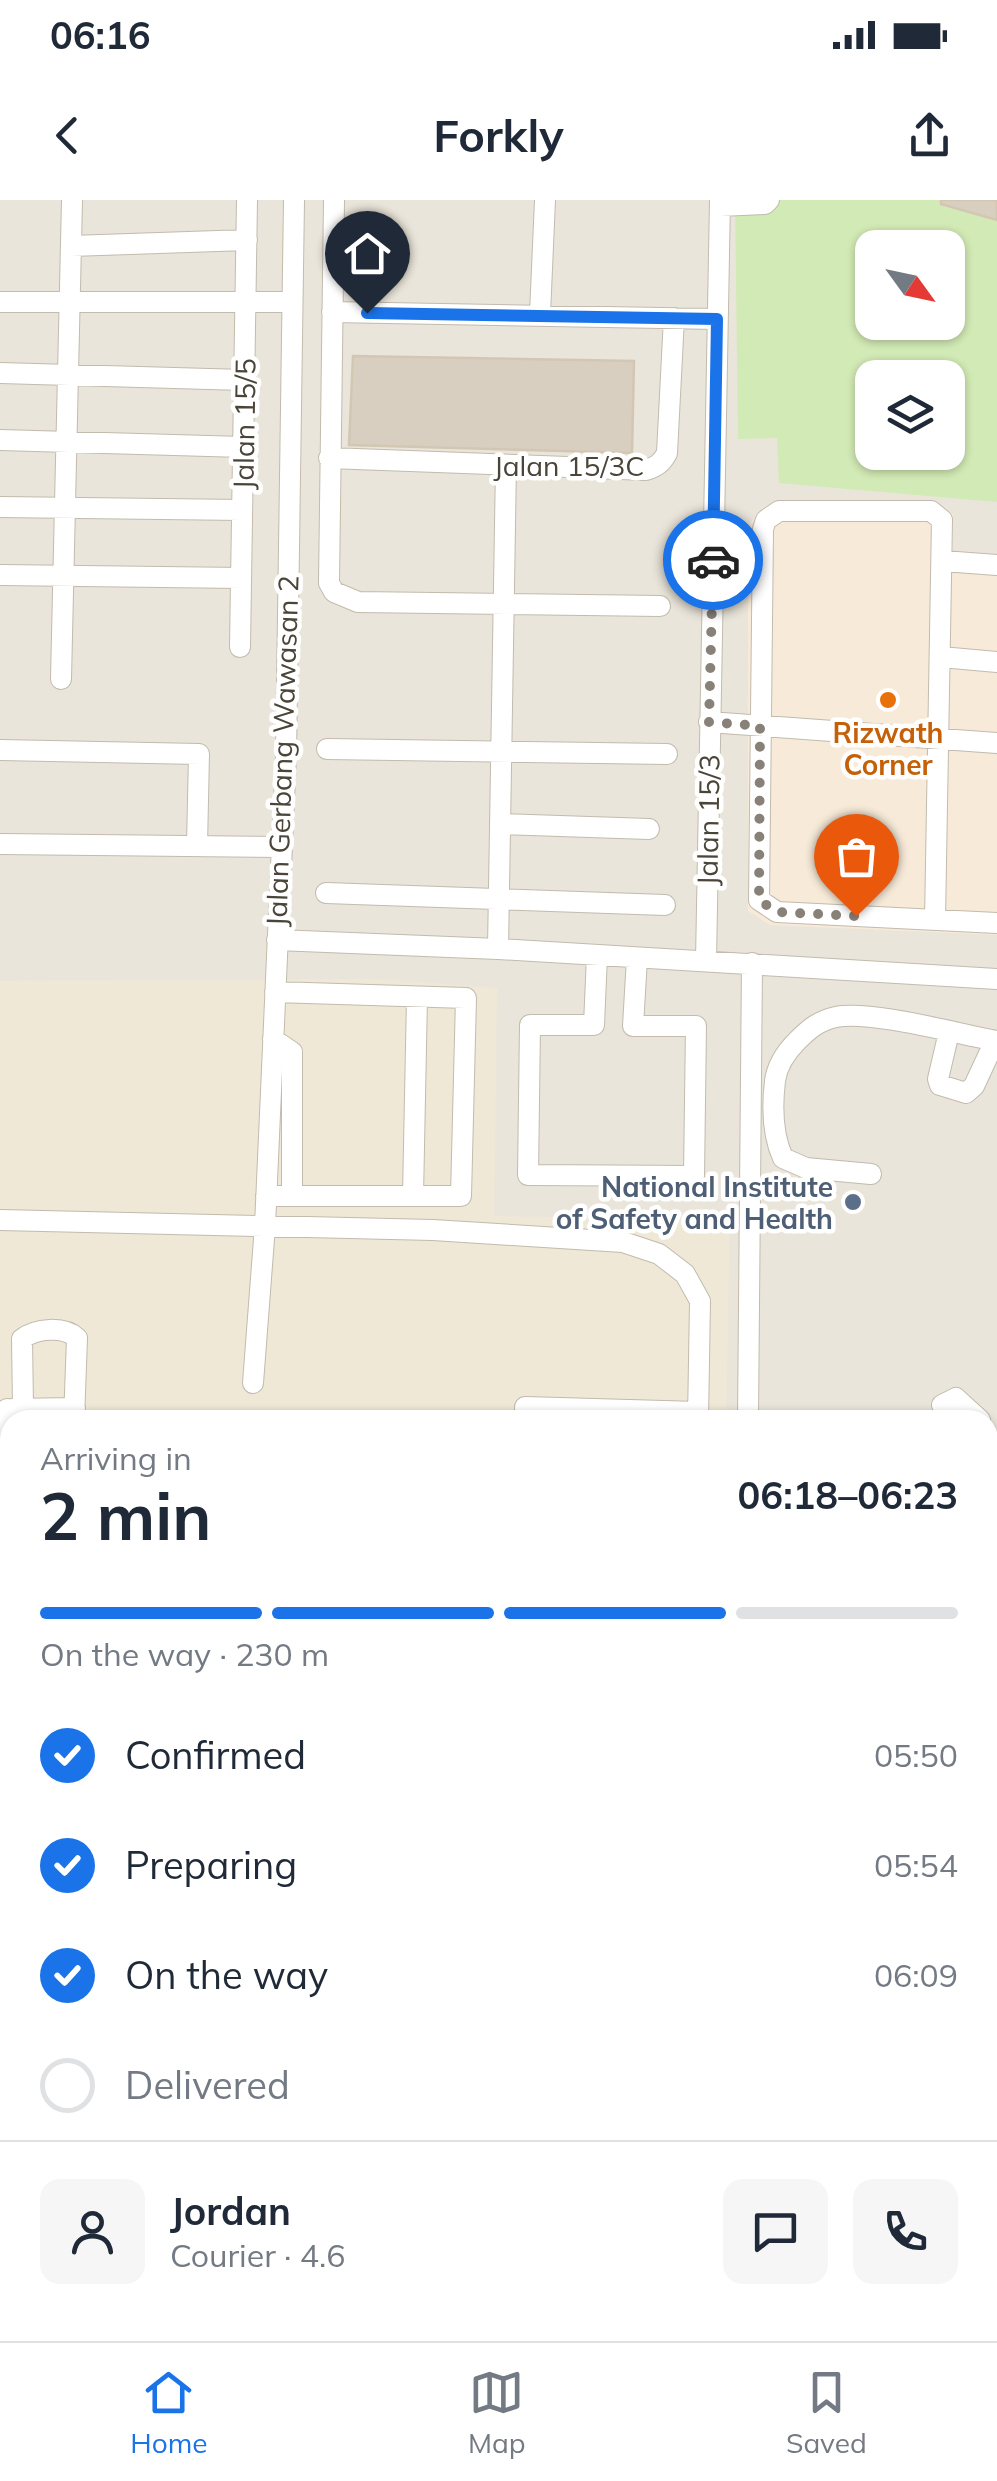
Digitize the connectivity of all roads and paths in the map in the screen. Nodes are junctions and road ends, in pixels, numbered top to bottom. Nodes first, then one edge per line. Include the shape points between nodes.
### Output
1 (72, 200) edge
2 (248, 200) edge
3 (294, 200) edge
4 (334, 200) edge
5 (544, 200) edge
6 (769, 200) edge
7 (720, 203) edge
8 (247, 240) junction
9 (71, 246) junction
10 (0, 302) edge
11 (70, 302) junction
12 (290, 302) junction
13 (246, 304) junction
14 (332, 312) junction
15 (540, 314) junction
16 (674, 318) junction
17 (717, 319) junction
18 (0, 373) edge
19 (68, 375) junction
20 (244, 380) junction
21 (0, 440) edge
22 (66, 442) junction
23 (244, 446) junction
24 (329, 458) junction
25 (506, 465) junction
26 (0, 507) edge
27 (65, 508) junction
28 (242, 510) junction
29 (943, 561) junction
30 (997, 564) edge
31 (0, 575) edge
32 (64, 576) junction
33 (241, 578) junction
34 (502, 603) junction
35 (660, 606) dead end
36 (240, 647) dead end
37 (942, 657) junction
38 (997, 662) edge
39 (61, 679) dead end
40 (709, 722) junction
41 (760, 726) junction
42 (940, 739) junction
43 (997, 743) edge
44 (0, 750) edge
45 (328, 750) dead end
46 (500, 752) junction
47 (668, 754) dead end
48 (500, 824) junction
49 (650, 829) dead end
50 (0, 844) edge
51 (197, 846) junction
52 (282, 847) junction
53 (326, 893) dead end
54 (499, 899) junction
55 (665, 905) dead end
56 (935, 920) junction
57 (997, 923) edge
58 (277, 940) junction
59 (498, 950) junction
60 (597, 955) junction
61 (636, 958) junction
62 (706, 961) junction
63 (752, 963) junction
64 (997, 979) edge
65 (275, 992) junction
66 (416, 997) junction
67 (594, 1025) junction
68 (633, 1026) junction
69 (949, 1032) junction
70 (273, 1039) junction
71 (996, 1041) edge
72 (749, 1086) junction
73 (774, 1088) junction
74 (870, 1174) dead end
75 (266, 1196) junction
76 (292, 1196) junction
77 (413, 1196) junction
78 (0, 1220) edge
79 (265, 1226) junction
80 (253, 1382) dead end
81 (942, 1405) dead end
82 (10, 1409) edge
83 (74, 1410) edge
84 (525, 1410) edge
85 (567, 1410) edge
86 (698, 1410) edge
87 (748, 1410) edge
88 (969, 1410) edge

1 - 9 street
2 - 8 street, Jalan 15/5
3 - 12 street, Jalan Gerbang Wawasan 2
4 - 14 street
5 - 15 street
6 - 7 street
7 - 17 street, Jalan 15/3
8 - 9 street
8 - 13 street, Jalan 15/5
9 - 11 street
10 - 11 street
11 - 13 street
11 - 19 street
12 - 13 street
12 - 52 street, Jalan Gerbang Wawasan 2
13 - 20 street, Jalan 15/5
14 - 15 street
14 - 24 street
15 - 16 street
16 - 17 street
16 - 25 street, Jalan 15/3C via 660,464 646,470
17 - 40 street, Jalan 15/3
18 - 19 street
19 - 20 street
19 - 22 street
20 - 23 street, Jalan 15/5
21 - 22 street
22 - 23 street
22 - 27 street
23 - 28 street, Jalan 15/5
24 - 25 street, Jalan 15/3C
24 - 34 street via 334,592 358,602
25 - 34 street
26 - 27 street
27 - 28 street
27 - 32 street
28 - 33 street, Jalan 15/5
29 - 30 street
29 - 37 street
29 - 41 street via 942,520 931,511 779,510 766,520
31 - 32 street
32 - 33 street
32 - 39 street
33 - 36 street, Jalan 15/5
34 - 35 street
34 - 46 street
37 - 38 street
37 - 42 street
40 - 41 street
40 - 62 street, Jalan 15/3
41 - 42 street
41 - 56 street via 759,900 777,912
42 - 43 street
42 - 56 street
44 - 51 street via 199,754
45 - 46 street
46 - 47 street
46 - 48 street
48 - 49 street
48 - 54 street
50 - 51 street
51 - 52 street
52 - 58 street, Jalan Gerbang Wawasan 2
53 - 54 street
54 - 55 street
54 - 59 street
56 - 57 street
58 - 59 street, Jalan Gerbang Wawasan 2
58 - 65 street
59 - 60 street, Jalan Gerbang Wawasan 2
60 - 61 street, Jalan Gerbang Wawasan 2
60 - 67 street
61 - 62 street, Jalan Gerbang Wawasan 2
61 - 68 street
62 - 63 street, Jalan Gerbang Wawasan 2
63 - 64 street, Jalan Gerbang Wawasan 2
63 - 72 street
65 - 66 street
65 - 70 street
66 - 77 street
66 - 77 street via 466,998 462,1196
67 - 68 street
67 - 68 street via 530,1025 528,1175 694,1176 696,1026
69 - 71 street
69 - 71 street via 938,1080 966,1093
69 - 73 street via 862,1016 815,1024 788,1051
70 - 75 street
70 - 76 street via 292,1052
72 - 73 street
72 - 87 street
73 - 74 street via 783,1158 806,1168
75 - 76 street
75 - 79 street
76 - 77 street
78 - 79 street
79 - 80 street
79 - 86 street via 624,1242 659,1254 685,1274 700,1302
81 - 88 street via 956,1398
82 - 83 street via 22,1338 33,1330 77,1338
84 - 85 street

